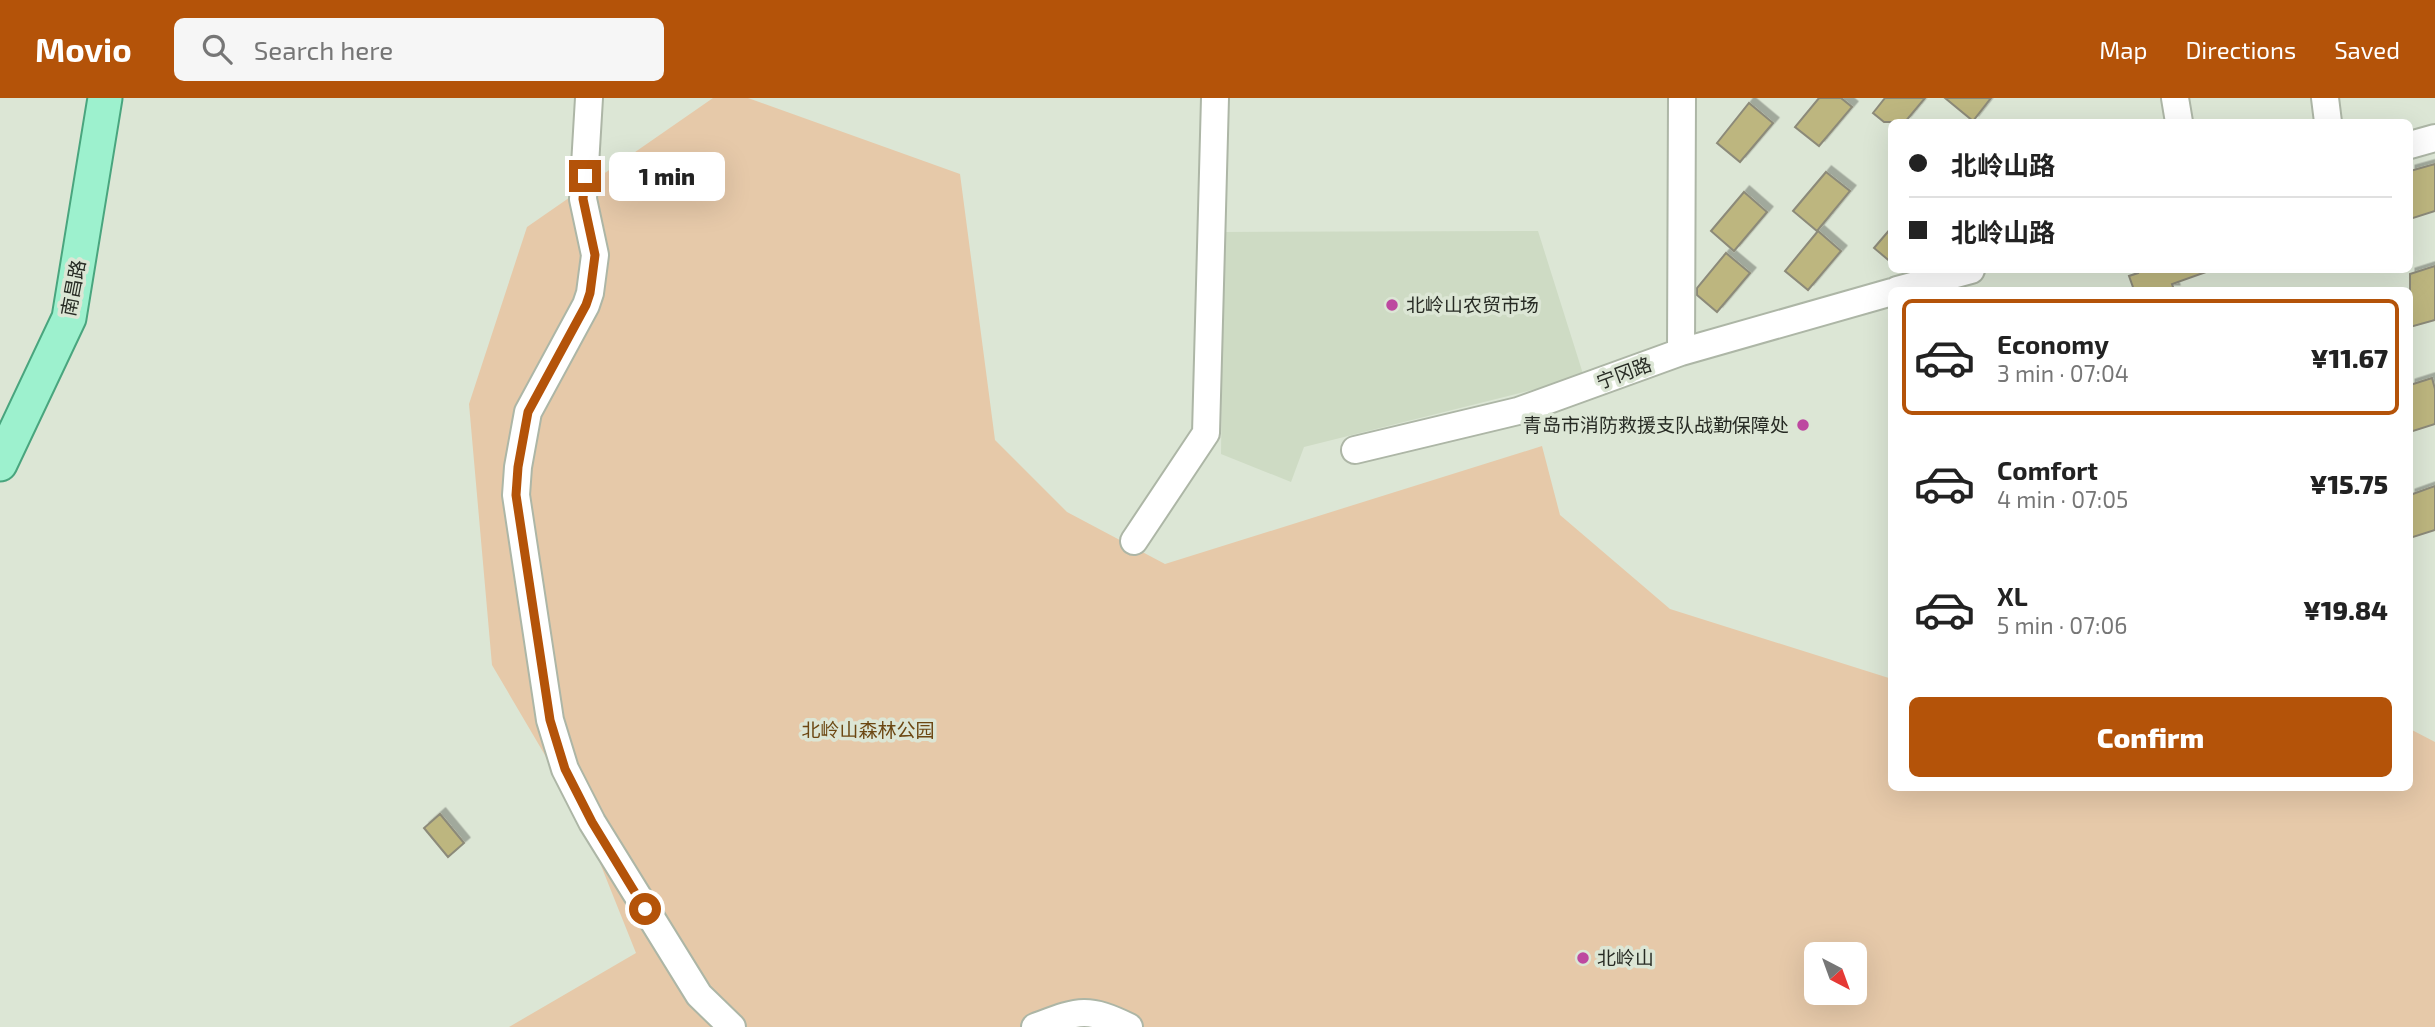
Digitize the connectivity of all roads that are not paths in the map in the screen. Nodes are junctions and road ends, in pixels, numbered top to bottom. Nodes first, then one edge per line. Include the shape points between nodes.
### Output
1 (105, 98) edge
2 (589, 98) edge
3 (1215, 98) edge
4 (1682, 98) edge
5 (2175, 98) edge
6 (2325, 98) edge
7 (2178, 119) edge
8 (2328, 119) edge
9 (2435, 138) edge
10 (2413, 144) edge
11 (1960, 273) edge
12 (1908, 287) edge
13 (1888, 293) edge
14 (1681, 352) junction
15 (1355, 450) dead end
16 (0, 464) edge
17 (1134, 541) dead end
18 (732, 1027) edge
19 (1035, 1027) edge
20 (1129, 1027) edge

1 - 16 main road, 南昌路 via 69,318
2 - 18 street via 583,199 595,255 590,293 528,412 516,495 550,720 565,769 592,822 699,995
3 - 17 street via 1206,433
4 - 14 street
5 - 7 street
6 - 8 street
9 - 10 street
11 - 12 street
13 - 14 street, 宁冈路
14 - 15 street, 宁冈路 via 1518,411
19 - 20 street via 1070,1014 1096,1012

